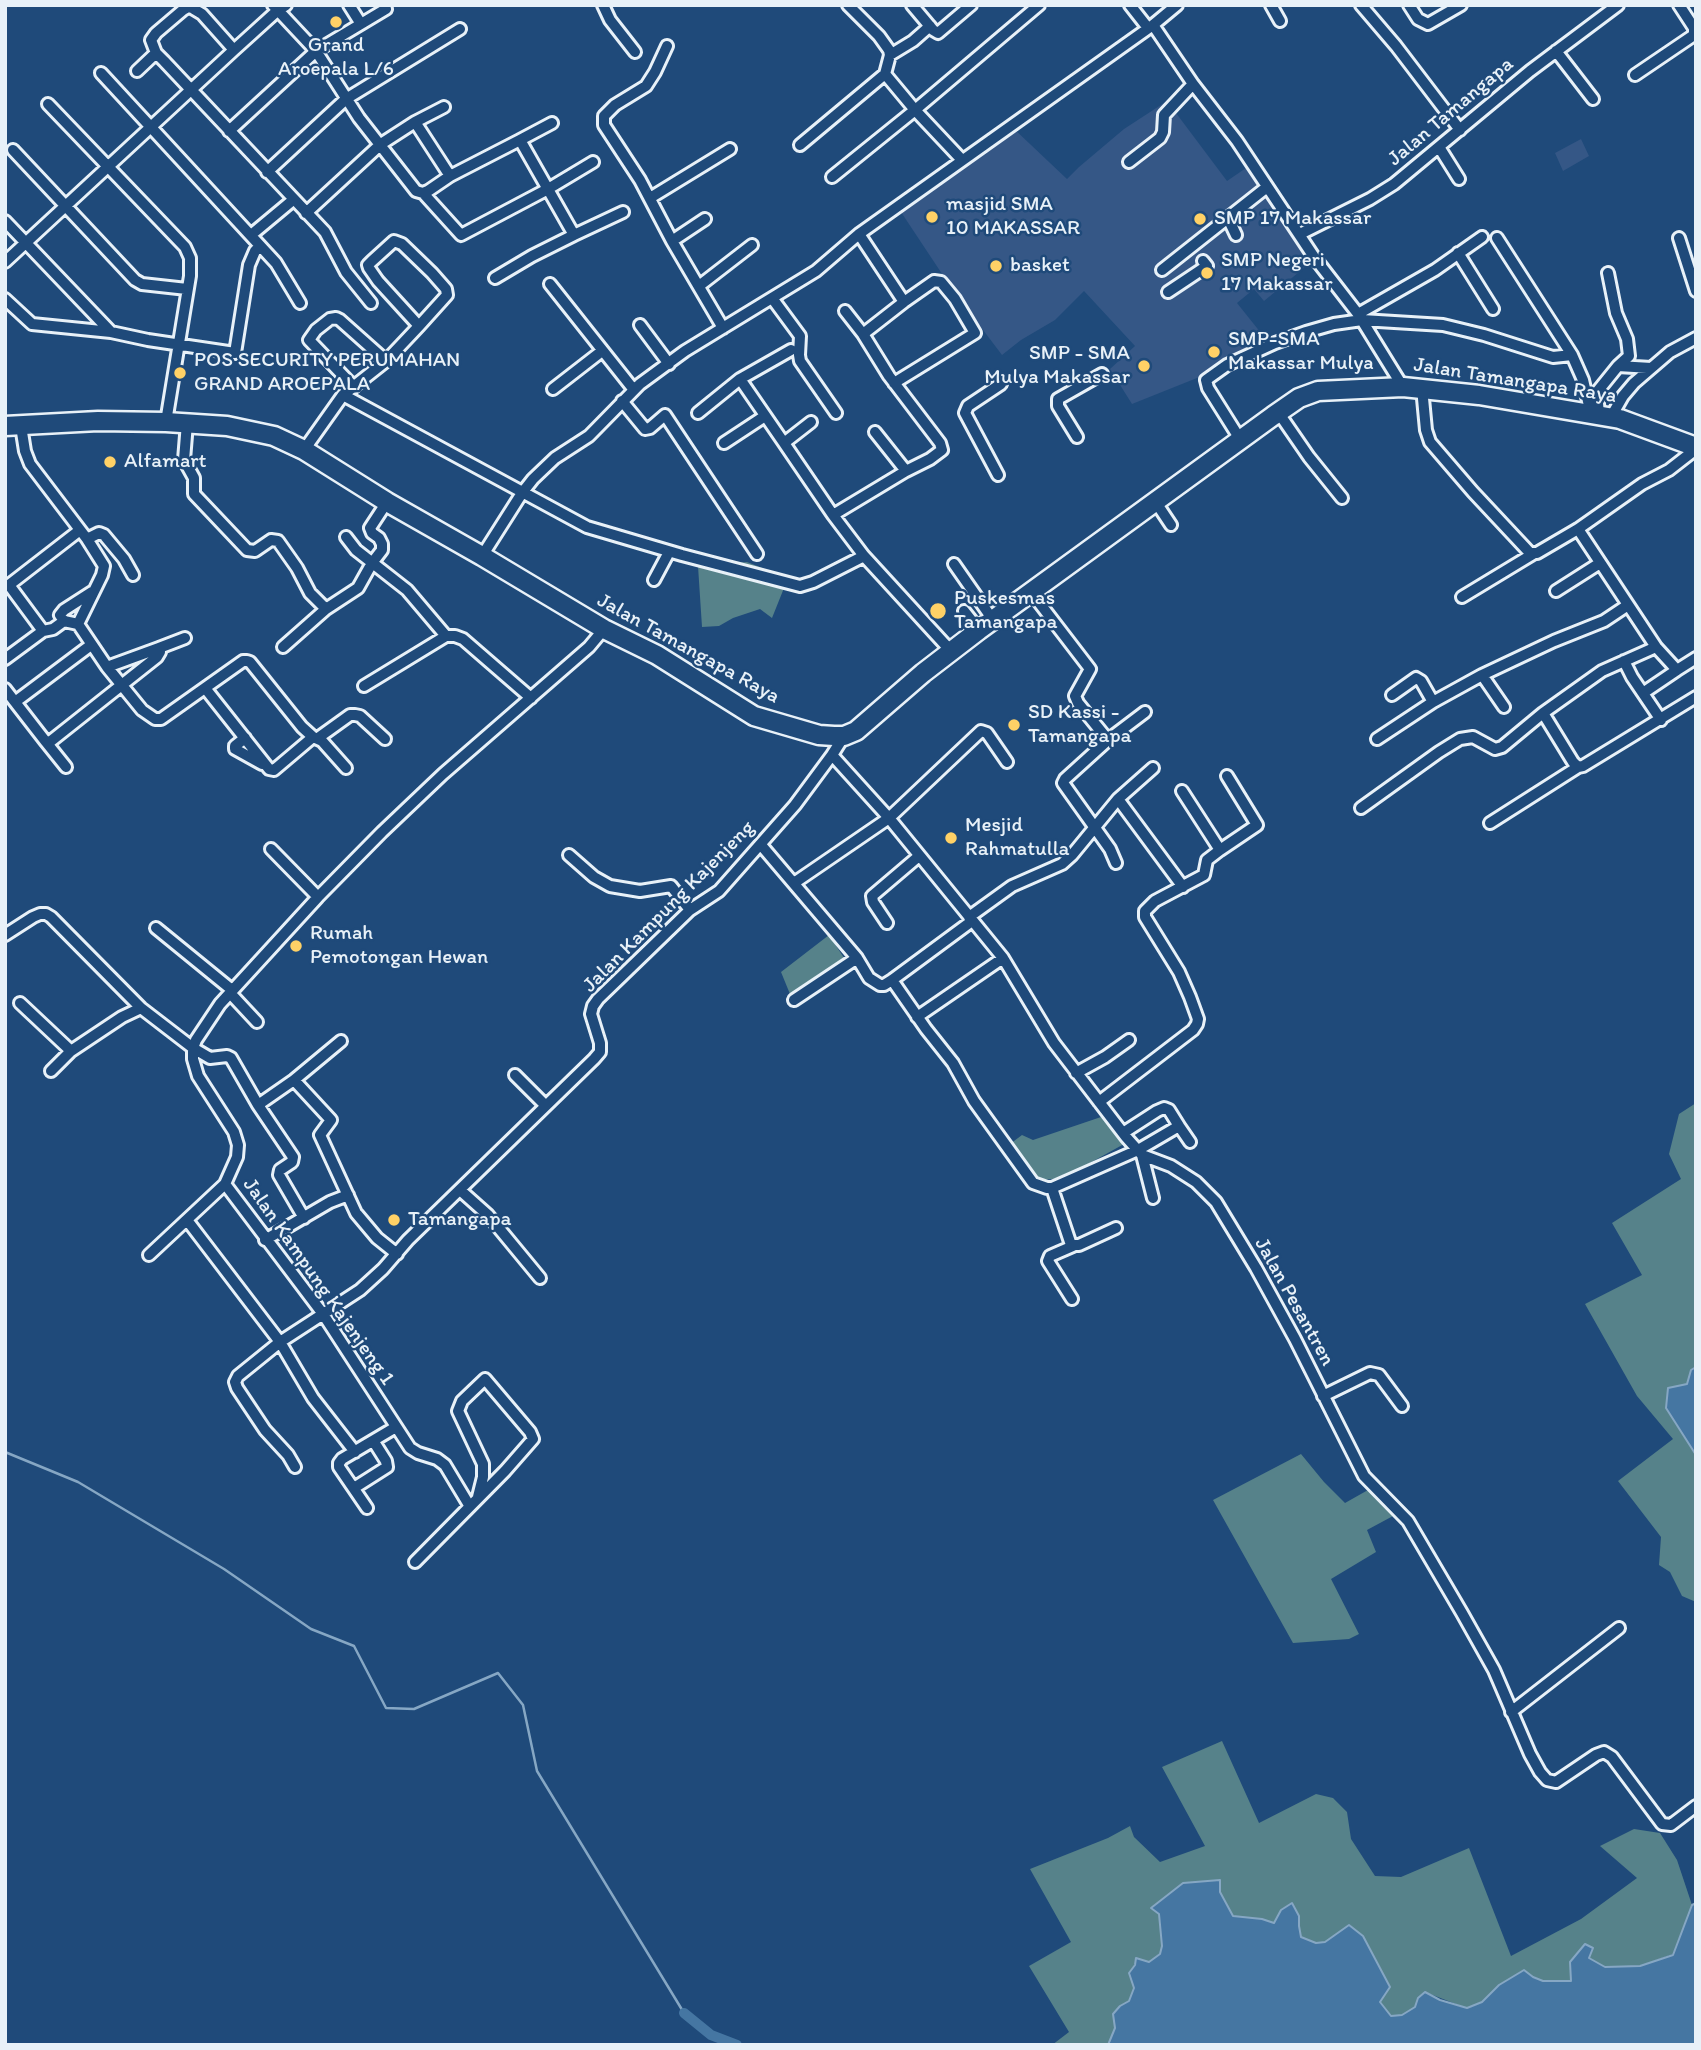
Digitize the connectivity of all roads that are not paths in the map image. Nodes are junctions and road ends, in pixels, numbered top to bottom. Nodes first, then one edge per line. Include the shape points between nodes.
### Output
1 (349, 5) edge
2 (603, 5) edge
3 (848, 5) edge
4 (912, 5) edge
5 (971, 5) edge
6 (1039, 5) edge
7 (1129, 5) edge
8 (1177, 5) edge
9 (1271, 5) edge
10 (1361, 5) edge
11 (1409, 5) edge
12 (1461, 5) edge
13 (1618, 5) edge
14 (1679, 5) edge
15 (279, 7) edge
16 (386, 9) dead end
17 (1280, 21) dead end
18 (361, 24) junction
19 (930, 26) junction
20 (1150, 27) junction
21 (460, 29) dead end
22 (667, 46) dead end
23 (234, 50) junction
24 (316, 51) junction
25 (1556, 51) junction
26 (635, 52) dead end
27 (156, 53) junction
28 (890, 55) junction
29 (137, 71) dead end
30 (101, 74) dead end
31 (885, 74) junction
32 (1635, 75) dead end
33 (1194, 84) junction
34 (190, 90) junction
35 (346, 99) junction
36 (1593, 99) dead end
37 (48, 104) dead end
38 (444, 107) dead end
39 (915, 110) junction
40 (415, 122) junction
41 (552, 123) dead end
42 (151, 127) junction
43 (1460, 130) junction
44 (229, 131) junction
45 (520, 140) junction
46 (381, 144) junction
47 (800, 145) dead end
48 (1439, 147) junction
49 (730, 149) dead end
50 (13, 150) dead end
51 (962, 160) junction
52 (593, 162) dead end
53 (1129, 162) dead end
54 (109, 166) junction
55 (267, 172) junction
56 (450, 176) junction
57 (832, 177) dead end
58 (1459, 179) dead end
59 (1267, 187) junction
60 (548, 189) junction
61 (423, 193) junction
62 (650, 198) junction
63 (293, 200) junction
64 (68, 206) junction
65 (623, 212) dead end
66 (306, 214) junction
67 (1228, 218) junction
68 (705, 219) dead end
69 (5, 221) edge
70 (251, 234) junction
71 (859, 234) junction
72 (1300, 234) junction
73 (575, 235) junction
74 (1236, 235) dead end
75 (1482, 237) dead end
76 (1497, 238) dead end
77 (1679, 238) dead end
78 (672, 242) junction
79 (26, 244) junction
80 (751, 245) dead end
81 (260, 246) junction
82 (1458, 253) junction
83 (1203, 261) dead end
84 (5, 262) edge
85 (1162, 270) dead end
86 (1608, 273) dead end
87 (495, 278) dead end
88 (551, 284) dead end
89 (699, 286) junction
90 (187, 289) junction
91 (1696, 291) edge
92 (1168, 292) dead end
93 (772, 298) junction
94 (5, 299) edge
95 (904, 302) junction
96 (300, 303) dead end
97 (371, 303) dead end
98 (1493, 309) dead end
99 (845, 311) dead end
100 (1360, 317) junction
101 (640, 325) dead end
102 (419, 326) junction
103 (723, 328) junction
104 (111, 332) junction
105 (863, 334) junction
106 (1696, 338) edge
107 (178, 344) junction
108 (791, 350) dead end
109 (602, 351) junction
110 (1572, 355) junction
111 (386, 360) junction
112 (669, 364) junction
113 (1618, 366) junction
114 (1651, 368) junction
115 (1102, 374) dead end
116 (740, 379) junction
117 (894, 383) junction
118 (1001, 384) dead end
119 (354, 387) junction
120 (1403, 387) junction
121 (1422, 388) junction
122 (553, 389) dead end
123 (634, 390) junction
124 (343, 395) junction
125 (622, 401) junction
126 (1278, 412) junction
127 (698, 413) dead end
128 (836, 413) dead end
129 (765, 416) junction
130 (1600, 416) junction
131 (166, 422) junction
132 (811, 422) dead end
133 (187, 423) junction
134 (13, 426) edge
135 (875, 432) dead end
136 (1077, 437) dead end
137 (1240, 439) junction
138 (724, 443) dead end
139 (784, 443) junction
140 (1696, 448) edge
141 (304, 450) junction
142 (906, 471) junction
143 (998, 474) dead end
144 (522, 493) junction
145 (1342, 498) dead end
146 (1155, 501) junction
147 (387, 502) junction
148 (833, 515) junction
149 (1171, 525) dead end
150 (1578, 530) junction
151 (83, 534) junction
152 (346, 537) dead end
153 (669, 552) junction
154 (757, 554) dead end
155 (1533, 554) junction
156 (482, 556) junction
157 (864, 556) junction
158 (124, 559) junction
159 (372, 563) junction
160 (1600, 563) junction
161 (954, 564) dead end
162 (104, 566) junction
163 (133, 575) dead end
164 (654, 580) dead end
165 (7, 587) edge
166 (95, 590) junction
167 (1556, 591) dead end
168 (1031, 592) junction
169 (1462, 597) dead end
170 (1628, 605) junction
171 (326, 609) junction
172 (964, 611) dead end
173 (64, 621) junction
174 (78, 624) junction
175 (986, 625) junction
176 (604, 629) junction
177 (43, 631) junction
178 (446, 636) junction
179 (185, 638) dead end
180 (91, 645) junction
181 (283, 647) dead end
182 (1656, 647) junction
183 (159, 648) junction
184 (951, 651) junction
185 (1696, 658) edge
186 (5, 659) edge
187 (1623, 661) junction
188 (107, 667) junction
189 (1677, 670) junction
190 (1482, 674) junction
191 (121, 685) junction
192 (364, 686) dead end
193 (205, 688) junction
194 (5, 690) edge
195 (1643, 693) junction
196 (1392, 695) dead end
197 (1696, 697) edge
198 (531, 698) junction
199 (15, 702) junction
200 (1433, 702) junction
201 (1504, 707) dead end
202 (1145, 712) dead end
203 (1544, 713) junction
204 (1661, 720) junction
205 (844, 736) junction
206 (315, 738) junction
207 (385, 739) dead end
208 (1377, 739) dead end
209 (1108, 740) junction
210 (46, 742) junction
211 (832, 755) junction
212 (1007, 762) dead end
213 (66, 767) dead end
214 (1578, 767) junction
215 (346, 768) dead end
216 (1153, 768) dead end
217 (1227, 776) dead end
218 (1182, 791) dead end
219 (1118, 799) junction
220 (1361, 808) dead end
221 (889, 818) junction
222 (1490, 823) dead end
223 (1094, 827) junction
224 (761, 845) junction
225 (271, 849) dead end
226 (1220, 850) junction
227 (569, 855) dead end
228 (919, 856) junction
229 (1116, 863) dead end
230 (794, 883) junction
231 (1183, 887) junction
232 (318, 897) junction
233 (690, 910) junction
234 (970, 919) junction
235 (887, 923) dead end
236 (156, 929) dead end
237 (5, 935) edge
238 (857, 958) junction
239 (1003, 958) junction
240 (892, 980) junction
241 (231, 991) junction
242 (794, 1000) dead end
243 (20, 1003) dead end
244 (141, 1008) junction
245 (917, 1017) junction
246 (257, 1023) dead end
247 (1129, 1040) dead end
248 (341, 1041) dead end
249 (71, 1051) junction
250 (193, 1053) junction
251 (51, 1071) dead end
252 (1076, 1073) junction
253 (516, 1075) dead end
254 (294, 1080) junction
255 (1099, 1102) junction
256 (258, 1105) junction
257 (545, 1105) junction
258 (1179, 1126) junction
259 (1123, 1133) junction
260 (1190, 1142) dead end
261 (1140, 1153) junction
262 (225, 1184) junction
263 (1052, 1188) junction
264 (460, 1190) junction
265 (348, 1195) junction
266 (1153, 1198) dead end
267 (304, 1218) junction
268 (187, 1220) junction
269 (1116, 1228) dead end
270 (265, 1240) junction
271 (1073, 1246) junction
272 (397, 1254) junction
273 (149, 1255) dead end
274 (540, 1279) dead end
275 (1072, 1299) dead end
276 (323, 1314) junction
277 (280, 1342) junction
278 (1322, 1395) junction
279 (1402, 1406) dead end
280 (396, 1427) junction
281 (374, 1442) junction
282 (355, 1452) junction
283 (295, 1467) dead end
284 (354, 1488) junction
285 (478, 1497) junction
286 (469, 1506) junction
287 (367, 1508) dead end
288 (415, 1562) dead end
289 (1619, 1628) dead end
290 (1511, 1712) junction
291 (1696, 1806) edge

1 - 18 street
2 - 26 street
3 - 28 street via 879,36
4 - 19 street
5 - 19 street via 940,32
6 - 39 street
7 - 20 street
8 - 20 street
9 - 17 street
10 - 43 street
11 - 12 street via 1418,19 1429,24
13 - 25 street, Jalan Tamangapa
14 - 32 street via 1694,35
15 - 23 street
15 - 24 street
16 - 18 street
18 - 24 street
19 - 28 street
20 - 33 street
20 - 51 street
21 - 35 street
22 - 62 street via 646,86 604,116 604,125
23 - 27 street via 202,14 188,7 151,40
23 - 34 street
24 - 35 street
24 - 44 street
25 - 36 street
25 - 43 street, Jalan Tamangapa
27 - 29 street
27 - 34 street
28 - 31 street
30 - 42 street
31 - 39 street
31 - 47 street
33 - 53 street via 1164,115 1160,138
33 - 59 street
34 - 42 street
34 - 44 street
35 - 46 street
35 - 55 street
37 - 54 street
38 - 40 street
39 - 51 street
39 - 57 street
40 - 46 street
40 - 56 street
41 - 45 street
42 - 54 street
42 - 70 street
43 - 48 street, Jalan Tamangapa
44 - 55 street
45 - 56 street
45 - 60 street
46 - 61 street via 416,191
46 - 66 street
48 - 58 street
48 - 72 street, Jalan Tamangapa via 1394,184
49 - 62 street
50 - 64 street
51 - 71 street
52 - 60 street
54 - 64 street
54 - 90 street via 188,252
55 - 63 street
56 - 61 street
59 - 67 street
59 - 72 street
60 - 61 street via 498,208 461,235
60 - 73 street
62 - 78 street
63 - 66 street
63 - 70 street
64 - 79 street
64 - 90 street via 138,283
65 - 73 street
66 - 97 street via 325,232 355,285
67 - 74 street
67 - 85 street
68 - 78 street
69 - 79 street
70 - 81 street
71 - 93 street via 816,271
71 - 95 street
72 - 100 street
73 - 87 street
75 - 82 street
76 - 110 street
77 - 91 street
78 - 89 street
79 - 84 street
79 - 104 street
80 - 89 street
81 - 96 street
81 - 107 street via 249,265 235,353
82 - 98 street
82 - 100 street
83 - 92 street via 1207,266
86 - 113 street via 1629,356
88 - 109 street
89 - 103 street
90 - 107 street
93 - 103 street
93 - 128 street via 800,337 800,361
94 - 104 street via 32,324
95 - 105 street
95 - 117 street via 938,280 975,333
99 - 105 street
100 - 110 street via 1443,325 1553,357
100 - 120 street
100 - 137 street via 1275,343 1206,380
101 - 112 street
102 - 102 street via 368,265 394,241 446,289 447,295
102 - 111 street
103 - 112 street
104 - 107 street
105 - 117 street
106 - 114 street
107 - 131 street
108 - 116 street
109 - 122 street
109 - 123 street
110 - 130 street
111 - 119 street
111 - 119 street via 338,318 323,324 309,340
112 - 123 street
113 - 114 street
113 - 130 street via 1597,392
114 - 130 street
115 - 136 street via 1058,398 1058,406
116 - 127 street
116 - 129 street
117 - 142 street via 942,447
118 - 143 street via 968,405 965,413
119 - 124 street
120 - 121 main road, Jalan Tamangapa Raya
120 - 126 main road, Jalan Tamangapa Raya via 1318,391
121 - 130 main road, Jalan Tamangapa Raya
121 - 155 street via 1430,442
123 - 125 street
124 - 141 street
124 - 144 street
125 - 144 street via 589,436 543,468
125 - 154 street via 645,429 664,415
126 - 137 main road, Jalan Tamangapa Raya
126 - 145 street
129 - 138 street
129 - 139 street
130 - 140 main road, Jalan Tamangapa Raya
131 - 133 main road, Jalan Tamangapa Raya
131 - 134 main road, Jalan Tamangapa Raya
132 - 139 street
133 - 141 main road, Jalan Tamangapa Raya via 257,431
133 - 171 street via 184,460 194,478 194,494 247,550 278,541 310,593
134 - 151 street via 30,464
135 - 142 street
137 - 146 main road, Jalan Tamangapa Raya
139 - 148 street
140 - 150 street
141 - 147 main road, Jalan Tamangapa Raya
142 - 148 street
144 - 153 street via 587,527
144 - 156 street
146 - 149 street
146 - 168 main road, Jalan Tamangapa Raya
147 - 156 main road, Jalan Tamangapa Raya
147 - 159 street via 370,528 382,544
148 - 157 street
150 - 155 street
150 - 160 street
151 - 158 street via 104,535
151 - 162 street
151 - 165 street
152 - 159 street
153 - 157 street via 800,586
153 - 164 street
155 - 169 street
156 - 176 main road, Jalan Tamangapa Raya
157 - 184 street
158 - 162 street
158 - 163 street
159 - 171 street via 358,588
159 - 178 street via 407,590
160 - 167 street
160 - 170 street
161 - 175 street
162 - 166 street
165 - 177 street
166 - 173 street via 64,610 60,615
166 - 174 street
168 - 175 main road, Jalan Tamangapa Raya
168 - 209 street via 1090,669 1075,696
170 - 182 street
170 - 190 street via 1604,621
171 - 181 street
172 - 175 street
173 - 174 street
173 - 177 street
174 - 180 street
175 - 184 main road, Jalan Tamangapa Raya
176 - 198 street
176 - 205 main road, Jalan Tamangapa Raya via 657,655 754,716 819,735
177 - 186 street
178 - 192 street
178 - 198 street via 463,639
179 - 183 street
180 - 188 street
180 - 199 street
182 - 187 street
182 - 189 street
183 - 188 street
183 - 191 street via 157,657
184 - 205 main road, Jalan Tamangapa Raya via 856,731
185 - 189 street
187 - 195 street
187 - 203 street
188 - 191 street
189 - 195 street
190 - 200 street
190 - 201 street
191 - 193 street via 155,719
191 - 210 street
193 - 206 street via 247,661
193 - 206 street via 269,769 274,770
194 - 199 street
195 - 204 street
196 - 200 street via 1416,678
197 - 204 street
198 - 232 street via 443,774
199 - 210 street
200 - 208 street
202 - 209 street
203 - 214 street
203 - 220 street via 1495,749 1473,737 1460,739
204 - 214 street
205 - 211 street
206 - 207 street via 355,715
206 - 215 street
209 - 223 street via 1063,783
210 - 213 street
211 - 221 street, Jalan Pesantren
211 - 224 street, Jalan Kampung Kajenjeng
212 - 221 street via 981,731
214 - 222 street
216 - 219 street
217 - 226 street via 1257,825
218 - 226 street
219 - 223 street
219 - 231 street
221 - 228 street, Jalan Pesantren
221 - 230 street
223 - 229 street
223 - 234 street via 1062,864 1013,886
224 - 230 street
224 - 233 street, Jalan Kampung Kajenjeng via 719,891
225 - 232 street
226 - 231 street via 1207,860 1204,875
227 - 233 street via 610,886 640,891 670,886
228 - 234 street, Jalan Pesantren
228 - 235 street via 872,896
230 - 238 street
231 - 255 street via 1144,911 1179,972 1197,1024
232 - 241 street
233 - 257 street, Jalan Kampung Kajenjeng via 598,999 591,1013 600,1052
234 - 239 street, Jalan Pesantren
234 - 240 street
236 - 241 street
237 - 244 street via 46,914
238 - 240 street via 874,983 884,985
238 - 242 street
239 - 245 street
239 - 252 street, Jalan Pesantren
240 - 245 street
241 - 246 street
241 - 250 street via 203,1028
243 - 249 street
244 - 249 street
244 - 250 street
245 - 263 street via 1033,1183
247 - 252 street
248 - 254 street
249 - 251 street
250 - 256 street via 231,1058
250 - 262 street, Jalan Kampung Kajenjeng 1 via 198,1076 238,1144
252 - 255 street, Jalan Pesantren
253 - 257 street
254 - 256 street
254 - 265 street via 331,1120 320,1135
255 - 259 street, Jalan Pesantren
256 - 267 street via 291,1153 292,1162 279,1175
257 - 264 street, Jalan Kampung Kajenjeng
258 - 259 street via 1164,1108
258 - 260 street
258 - 261 street
259 - 261 street, Jalan Pesantren
261 - 263 street
261 - 266 street
261 - 278 street, Jalan Pesantren via 1196,1182 1216,1202
262 - 268 street
262 - 270 street, Jalan Kampung Kajenjeng 1
263 - 271 street
264 - 272 street, Jalan Kampung Kajenjeng
264 - 274 street via 488,1215
265 - 267 street
265 - 272 street via 363,1222
267 - 270 street
268 - 273 street
268 - 277 street
269 - 271 street
270 - 276 street, Jalan Kampung Kajenjeng 1
271 - 275 street via 1048,1261
272 - 276 street, Jalan Kampung Kajenjeng via 360,1290
276 - 277 street, Jalan Kampung Kajenjeng
276 - 280 street, Jalan Kampung Kajenjeng 1
277 - 282 street via 313,1398
277 - 283 street, Jalan Kampung Kajenjeng via 235,1382
278 - 279 street via 1370,1373 1379,1375
278 - 290 street, Jalan Pesantren via 1364,1476 1414,1530 1494,1670
280 - 281 street
280 - 286 street, Jalan Kampung Kajenjeng 1 via 410,1448 445,1465
281 - 282 street
281 - 284 street via 387,1467
282 - 284 street via 342,1459 339,1467
284 - 287 street
285 - 285 street via 483,1464 458,1411 485,1379 533,1438
285 - 286 street
286 - 288 street
289 - 290 street
290 - 291 street, Jalan Pesantren via 1547,1780 1556,1782 1604,1752 1662,1824 1671,1825

